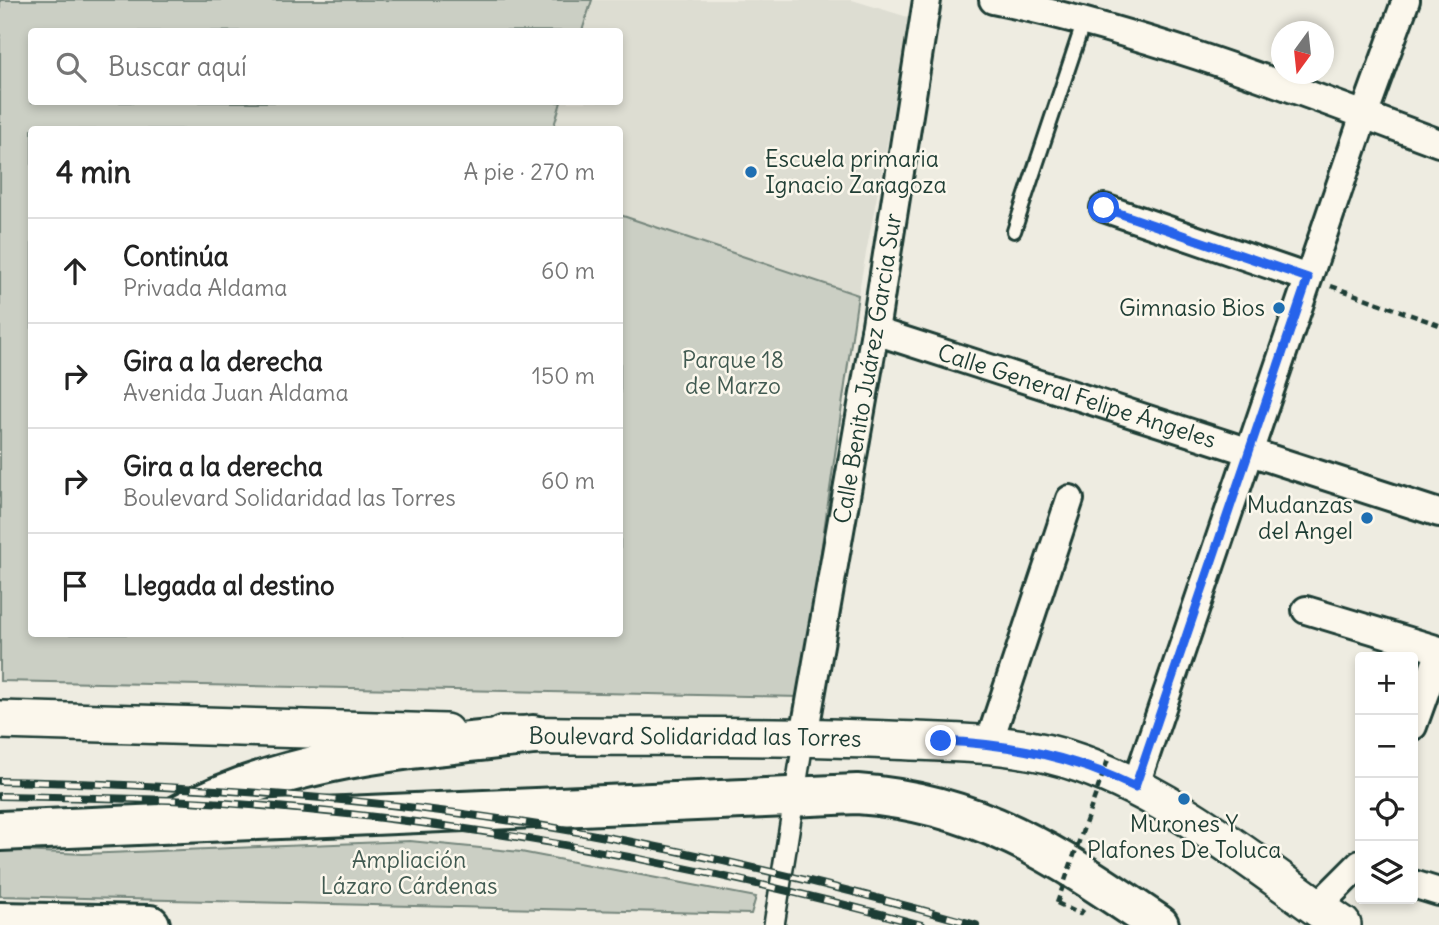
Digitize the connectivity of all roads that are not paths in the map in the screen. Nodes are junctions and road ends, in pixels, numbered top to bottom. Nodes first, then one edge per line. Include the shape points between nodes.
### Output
1 (927, 0) edge
2 (993, 0) edge
3 (1406, 0) edge
4 (1084, 21) junction
5 (1364, 116) junction
6 (1439, 144) edge
7 (1104, 208) dead end
8 (1014, 231) dead end
9 (1308, 278) junction
10 (874, 331) junction
11 (1248, 453) junction
12 (1070, 499) dead end
13 (1439, 513) edge
14 (1306, 610) dead end
15 (1439, 652) edge
16 (1417, 715) edge
17 (0, 720) edge
18 (533, 735) junction
19 (804, 736) junction
20 (989, 743) junction
21 (1135, 787) junction
22 (793, 798) junction
23 (161, 825) junction
24 (0, 831) edge
25 (1355, 874) edge
26 (1418, 886) edge
27 (1439, 892) edge
28 (1329, 916) edge
29 (0, 922) edge
30 (107, 924) edge
31 (150, 925) edge
32 (774, 925) edge
33 (1160, 925) edge

1 - 10 street, Calle Benito Juárez Garcia Sur
2 - 4 street
3 - 5 street
4 - 5 street
4 - 8 lane
5 - 6 street
5 - 9 street
7 - 9 street
9 - 11 street
10 - 11 street, Calle General Felipe Ángeles
10 - 19 street, Calle Benito Juárez Garcia Sur
11 - 13 street, Calle General Felipe Ángeles
11 - 21 street
12 - 20 street
14 - 15 street
15 - 16 street
17 - 18 main road, Boulevard Solidaridad las Torres
18 - 19 main road, Boulevard Solidaridad las Torres
18 - 23 highway via 391,751 296,770 218,796
19 - 20 main road, Boulevard Solidaridad las Torres
19 - 22 street
20 - 21 main road, Boulevard Solidaridad las Torres via 1045,752
21 - 28 main road, Boulevard Solidaridad las Torres
22 - 23 highway
22 - 32 street
22 - 33 highway via 892,797 963,813 1041,848
23 - 24 highway
25 - 28 street
26 - 27 street
29 - 30 highway
30 - 31 highway

